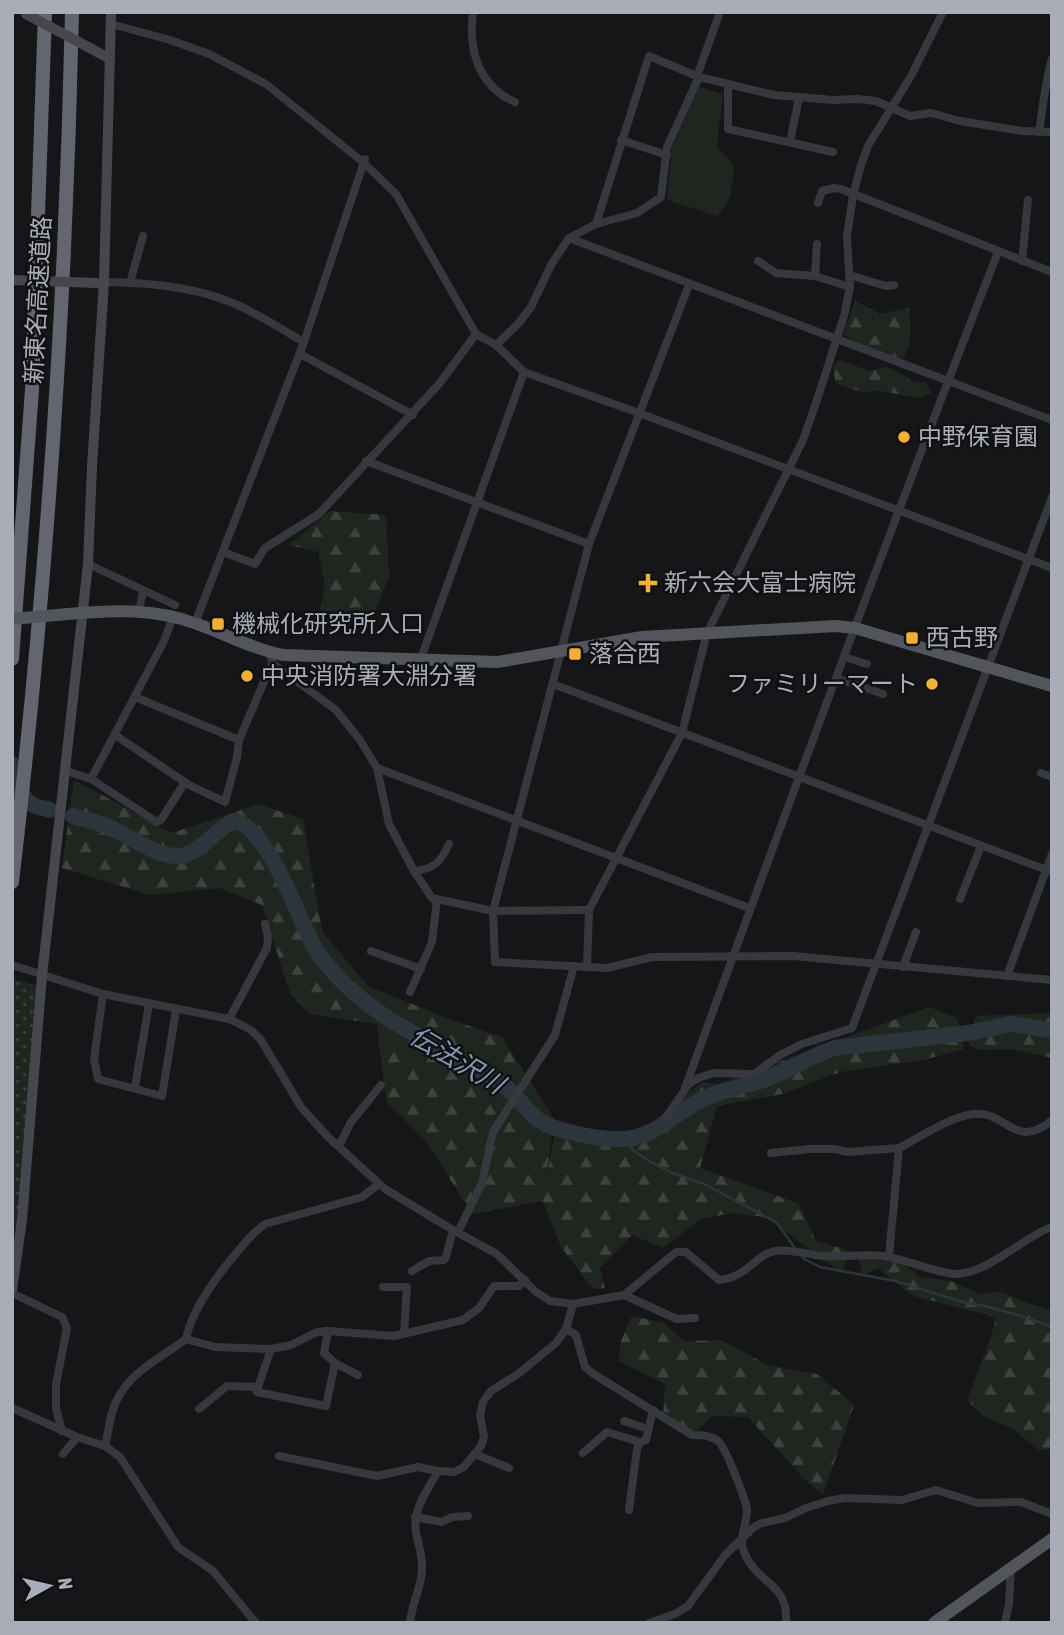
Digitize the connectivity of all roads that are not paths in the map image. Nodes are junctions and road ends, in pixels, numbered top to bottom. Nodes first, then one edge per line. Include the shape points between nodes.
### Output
1 (45, 12) edge
2 (72, 12) edge
3 (473, 12) edge
4 (720, 12) edge
5 (943, 12) edge
6 (24, 13) edge
7 (111, 18) edge
8 (110, 59) junction
9 (1052, 59) edge
10 (698, 76) junction
11 (728, 84) junction
12 (799, 98) junction
13 (515, 102) dead end
14 (891, 107) junction
15 (1038, 132) junction
16 (1052, 132) edge
17 (621, 140) junction
18 (790, 142) junction
19 (833, 152) dead end
20 (667, 155) junction
21 (365, 160) junction
22 (853, 195) junction
23 (1028, 200) dead end
24 (818, 203) dead end
25 (596, 224) junction
26 (143, 236) dead end
27 (569, 238) junction
28 (817, 244) dead end
29 (998, 252) junction
30 (758, 261) dead end
31 (1022, 261) junction
32 (1052, 272) edge
33 (849, 275) junction
34 (815, 276) junction
35 (12, 280) edge
36 (100, 283) junction
37 (130, 283) junction
38 (690, 285) junction
39 (894, 285) dead end
40 (850, 287) junction
41 (476, 334) junction
42 (836, 340) junction
43 (304, 342) junction
44 (496, 345) junction
45 (300, 354) junction
46 (524, 372) junction
47 (948, 381) junction
48 (639, 413) junction
49 (413, 415) junction
50 (1052, 420) edge
51 (366, 461) junction
52 (789, 469) junction
53 (1052, 497) edge
54 (476, 502) junction
55 (898, 512) junction
56 (589, 544) junction
57 (223, 552) junction
58 (1028, 560) junction
59 (88, 564) junction
60 (1052, 568) edge
61 (143, 591) junction
62 (139, 611) junction
63 (174, 611) junction
64 (82, 613) junction
65 (12, 619) edge
66 (195, 623) junction
67 (855, 628) junction
68 (707, 633) junction
69 (561, 650) junction
70 (844, 657) junction
71 (271, 658) junction
72 (12, 659) edge
73 (420, 661) junction
74 (867, 664) dead end
75 (987, 667) junction
76 (836, 678) junction
77 (553, 684) junction
78 (1052, 685) edge
79 (883, 694) dead end
80 (135, 697) junction
81 (682, 733) junction
82 (115, 735) junction
83 (239, 740) junction
84 (377, 768) junction
85 (66, 771) junction
86 (1041, 773) dead end
87 (1052, 776) edge
88 (800, 777) junction
89 (91, 779) junction
90 (185, 782) junction
91 (517, 820) junction
92 (928, 826) junction
93 (449, 844) dead end
94 (981, 846) junction
95 (1052, 854) edge
96 (615, 857) junction
97 (414, 871) junction
98 (1049, 871) edge
99 (12, 882) edge
100 (960, 899) dead end
101 (437, 900) junction
102 (749, 908) junction
103 (589, 910) junction
104 (493, 911) junction
105 (265, 924) dead end
106 (916, 932) dead end
107 (371, 951) dead end
108 (733, 956) junction
109 (12, 965) edge
110 (875, 965) junction
111 (574, 966) junction
112 (587, 967) junction
113 (903, 967) junction
114 (421, 969) junction
115 (37, 974) junction
116 (1007, 976) junction
117 (1052, 980) edge
118 (410, 992) dead end
119 (103, 994) junction
120 (149, 1003) junction
121 (176, 1010) junction
122 (229, 1019) junction
123 (381, 1085) dead end
124 (135, 1087) junction
125 (684, 1091) junction
126 (666, 1117) dead end
127 (1052, 1120) edge
128 (339, 1146) junction
129 (899, 1148) junction
130 (771, 1153) dead end
131 (380, 1184) junction
132 (1052, 1227) edge
133 (455, 1231) junction
134 (889, 1256) junction
135 (412, 1270) dead end
136 (525, 1280) junction
137 (383, 1287) dead end
138 (12, 1291) edge
139 (624, 1295) junction
140 (573, 1304) junction
141 (695, 1318) dead end
142 (566, 1329) junction
143 (328, 1331) junction
144 (404, 1332) junction
145 (186, 1339) junction
146 (271, 1349) junction
147 (335, 1363) junction
148 (358, 1376) dead end
149 (258, 1387) junction
150 (12, 1408) edge
151 (199, 1409) dead end
152 (653, 1410) junction
153 (624, 1421) dead end
154 (648, 1429) junction
155 (62, 1431) junction
156 (77, 1437) junction
157 (640, 1442) junction
158 (105, 1446) junction
159 (583, 1453) dead end
160 (63, 1454) dead end
161 (474, 1454) junction
162 (279, 1456) dead end
163 (509, 1468) dead end
164 (438, 1471) junction
165 (629, 1510) dead end
166 (1052, 1514) edge
167 (468, 1516) dead end
168 (415, 1517) junction
169 (1052, 1539) edge
170 (742, 1540) junction
171 (1011, 1567) junction
172 (256, 1623) edge
173 (410, 1623) edge
174 (649, 1623) edge
175 (786, 1623) edge
176 (934, 1623) edge
177 (1005, 1623) edge

1 - 72 highway, 新東名高速道路 via 32,390
2 - 99 highway, 新東名高速道路 via 56,391
3 - 13 street via 471,47 476,63 488,81
4 - 10 street
5 - 14 street
6 - 8 street, bridge
7 - 8 street
7 - 21 street via 209,54 266,84
8 - 36 street
9 - 15 street
10 - 11 street
10 - 17 street via 649,56
10 - 20 street
11 - 12 street
11 - 18 street via 728,129
12 - 14 street via 856,99
12 - 18 street
14 - 15 street via 910,116 931,113
14 - 22 street via 868,146
15 - 16 street
17 - 20 street
17 - 25 street
18 - 19 street
20 - 25 street via 661,197 637,213
21 - 41 street via 396,194
21 - 43 street
22 - 24 street via 828,189 822,191
22 - 29 street
22 - 33 street
23 - 31 street
25 - 27 street
26 - 37 street
27 - 38 street
27 - 44 street via 531,307
28 - 34 street
29 - 31 street
29 - 47 street
30 - 34 street via 776,273
31 - 32 street
33 - 39 street
33 - 40 street
34 - 40 street
35 - 36 street, bridge
36 - 37 street
36 - 59 street
37 - 43 street via 158,284 219,298
38 - 42 street
38 - 48 street
40 - 42 street
41 - 44 street
41 - 49 street
42 - 47 street
42 - 52 street
43 - 45 street
44 - 46 street
45 - 49 street
45 - 57 street
46 - 48 street
46 - 54 street
47 - 50 street
47 - 55 street
48 - 52 street
48 - 56 street
49 - 51 street
51 - 54 street
51 - 57 street via 320,514 265,548 255,564
52 - 55 street
52 - 68 street
53 - 58 street
54 - 56 street
54 - 73 street
55 - 58 street
55 - 67 street
56 - 69 street
57 - 66 street
58 - 60 street
58 - 75 street
59 - 61 street
59 - 64 street
61 - 62 street
61 - 63 street
62 - 63 main road
62 - 64 main road
63 - 66 main road
63 - 80 street
64 - 65 main road, bridge
64 - 85 street
66 - 71 main road
67 - 68 main road via 808,626
67 - 70 street
67 - 75 main road
68 - 69 main road
68 - 81 street
69 - 73 main road via 498,662
69 - 77 street
70 - 74 street
70 - 76 street
71 - 73 main road
71 - 83 street
71 - 84 street via 336,710
75 - 78 main road
75 - 92 street
76 - 79 street
76 - 88 street
77 - 81 street
77 - 91 street
80 - 82 street
80 - 83 street
81 - 88 street
81 - 96 street
82 - 89 street
82 - 90 street
83 - 90 street via 225,802
84 - 91 street
84 - 97 street via 389,824
85 - 89 street
85 - 115 street
86 - 87 street
88 - 92 street
88 - 102 street
89 - 90 street via 157,822
91 - 96 street
91 - 104 street
92 - 94 street
92 - 110 street
93 - 97 street via 435,866
94 - 98 street
94 - 100 street
95 - 98 street
96 - 102 street
96 - 103 street
97 - 101 street
98 - 116 street
101 - 104 street
101 - 114 street via 432,943
102 - 108 street
103 - 104 street
103 - 112 street
104 - 111 street via 495,962
105 - 122 street via 267,948
106 - 113 street
107 - 114 street
108 - 110 street via 793,956
108 - 112 street via 652,957 607,968
108 - 125 street
109 - 115 street
110 - 113 street
110 - 125 street via 852,1028 802,1044 754,1074 714,1073 698,1077
111 - 112 street
111 - 133 street via 555,1035 498,1124 482,1183
113 - 116 street
114 - 118 street
115 - 119 street
115 - 138 street via 22,1220
116 - 117 street
119 - 120 street
119 - 124 street via 94,1059 99,1079
120 - 121 street
120 - 124 street
121 - 122 street
121 - 124 street via 162,1096
122 - 128 street via 261,1040 301,1107
123 - 128 street via 351,1122
125 - 126 street
127 - 129 street via 1041,1130 1022,1132 986,1115 972,1114
128 - 131 street
129 - 130 street
129 - 134 street
131 - 133 street
131 - 145 street via 362,1197 265,1224 196,1307
132 - 134 street via 967,1272 953,1274
133 - 135 street via 444,1261 429,1261
133 - 136 street via 497,1254
134 - 139 street via 773,1251 733,1279 719,1280 686,1252 676,1252
136 - 140 street via 550,1301
136 - 144 street via 519,1286 494,1286 463,1321
137 - 144 street via 407,1287
138 - 155 street via 62,1317 68,1328 57,1384 56,1408
139 - 140 street
139 - 141 street via 677,1319
140 - 142 street
142 - 152 street via 576,1335 585,1367
142 - 161 street via 556,1343 491,1391 480,1415 484,1437
143 - 144 street via 394,1336
143 - 146 street
143 - 147 street via 324,1353
145 - 146 street via 215,1347
145 - 158 street via 125,1384 112,1412
146 - 149 street
147 - 148 street
147 - 149 street via 326,1406 257,1392
149 - 151 street via 227,1387
150 - 155 street
152 - 154 street
152 - 170 street via 692,1434 720,1442 746,1499
153 - 154 street
154 - 157 street via 646,1440
155 - 156 street
156 - 158 street
156 - 160 street
157 - 159 street via 607,1432
157 - 165 street
158 - 172 street via 120,1457 178,1546 213,1571
161 - 163 street
161 - 164 street via 454,1472
162 - 164 street via 377,1476 418,1467
164 - 168 street
166 - 170 street via 1021,1502 978,1503 936,1490 902,1500 828,1501 762,1523
167 - 168 street via 442,1522
168 - 173 street via 422,1567
169 - 171 main road
170 - 174 street via 725,1555 688,1606
170 - 175 street via 755,1569 782,1594
171 - 176 main road
171 - 177 street

